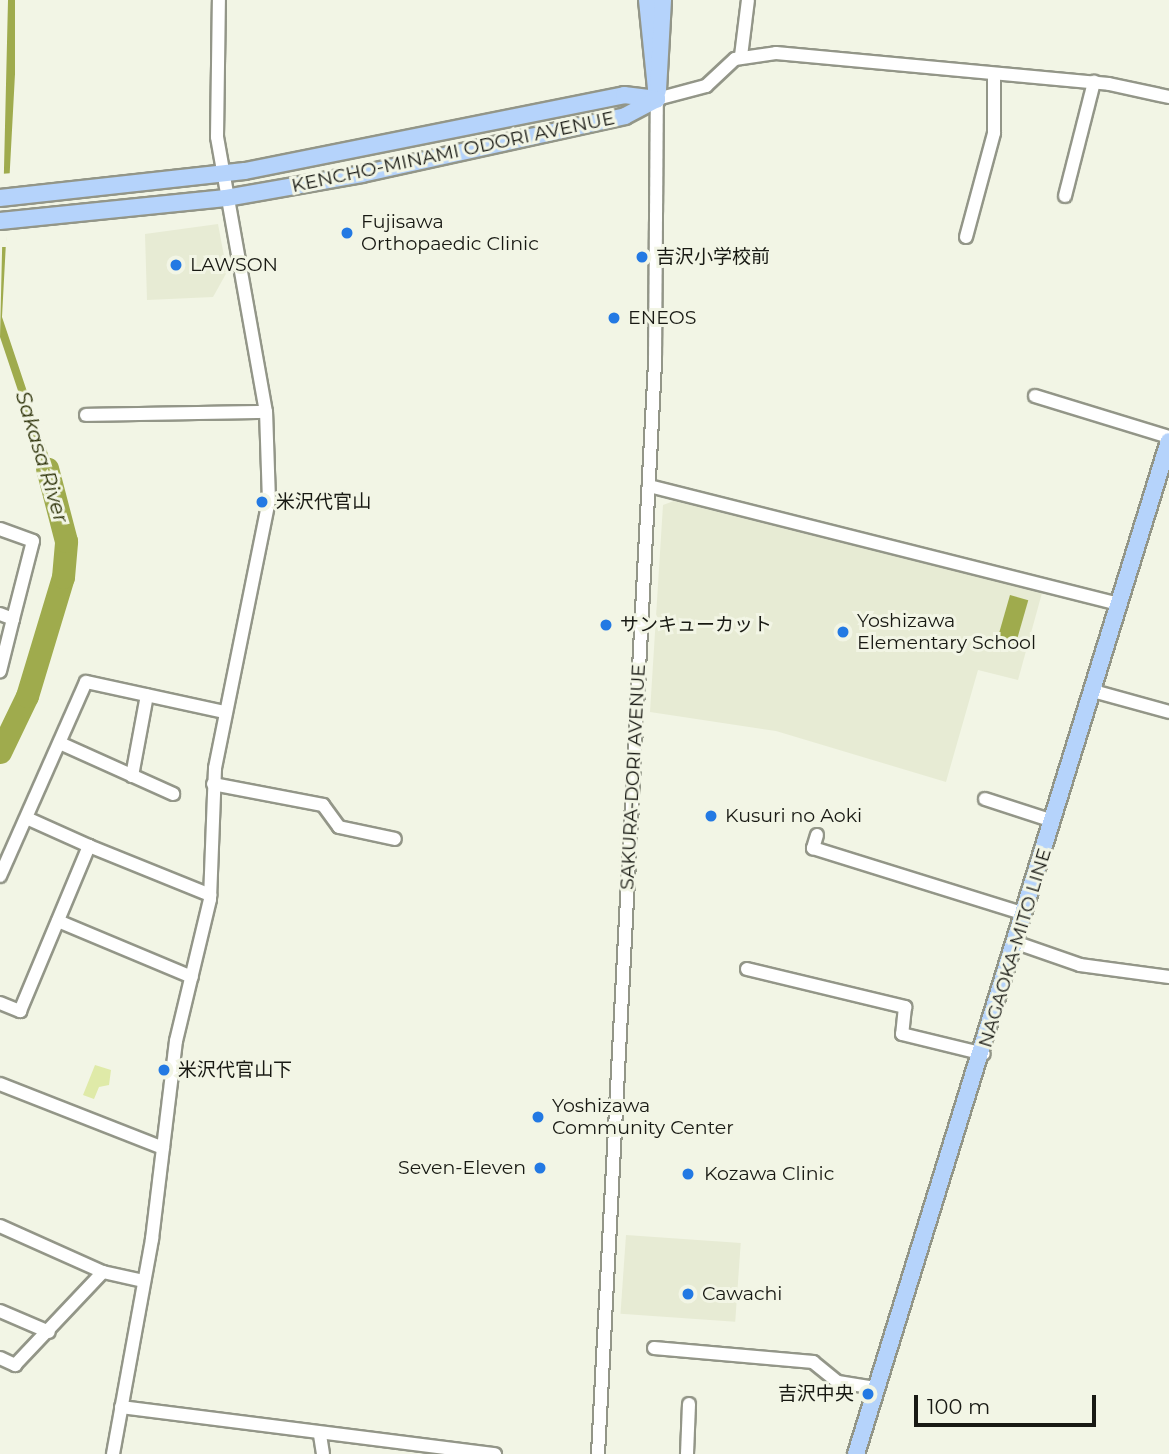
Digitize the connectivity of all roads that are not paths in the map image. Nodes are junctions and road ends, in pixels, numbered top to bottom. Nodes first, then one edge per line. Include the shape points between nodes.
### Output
1 (219, 0) edge
2 (647, 0) edge
3 (663, 0) edge
4 (748, 0) edge
5 (741, 56) junction
6 (994, 78) junction
7 (1094, 82) junction
8 (1169, 97) edge
9 (657, 99) junction
10 (222, 175) junction
11 (1065, 196) dead end
12 (0, 198) edge
13 (226, 198) junction
14 (0, 221) edge
15 (966, 237) dead end
16 (1035, 396) dead end
17 (266, 412) junction
18 (86, 415) dead end
19 (1169, 439) edge
20 (1163, 480) edge
21 (649, 486) junction
22 (0, 529) edge
23 (1119, 604) junction
24 (0, 614) edge
25 (13, 619) junction
26 (0, 671) edge
27 (1093, 691) junction
28 (147, 695) junction
29 (225, 712) junction
30 (1169, 712) edge
31 (62, 744) junction
32 (132, 775) junction
33 (214, 784) junction
34 (173, 794) dead end
35 (985, 799) dead end
36 (29, 819) junction
37 (1053, 821) junction
38 (817, 835) dead end
39 (395, 839) dead end
40 (89, 846) junction
41 (0, 876) edge
42 (210, 895) junction
43 (1025, 914) junction
44 (58, 921) junction
45 (1017, 943) junction
46 (747, 969) dead end
47 (192, 976) junction
48 (1169, 977) edge
49 (0, 1003) edge
50 (984, 1054) junction
51 (0, 1084) edge
52 (163, 1148) junction
53 (0, 1226) edge
54 (103, 1272) junction
55 (144, 1281) junction
56 (0, 1311) edge
57 (49, 1332) junction
58 (654, 1348) dead end
59 (0, 1358) edge
60 (877, 1388) junction
61 (690, 1404) dead end
62 (121, 1407) junction
63 (320, 1435) junction
64 (113, 1454) edge
65 (323, 1454) edge
66 (495, 1454) edge
67 (598, 1454) edge
68 (687, 1454) edge
69 (856, 1454) edge

1 - 10 street
2 - 9 main road, SAKURA-DORI AVENUE
3 - 9 main road, SAKURA-DORI AVENUE
4 - 5 street
5 - 6 street via 776,53
5 - 9 street via 706,86
6 - 7 street
6 - 15 street via 994,133
7 - 8 street
7 - 11 street
9 - 10 main road, KENCHO-MINAMI ODORI AVENUE via 624,95
9 - 13 main road, KENCHO-MINAMI ODORI AVENUE via 612,119
9 - 21 street, SAKURA-DORI AVENUE
10 - 12 main road, KENCHO-MINAMI ODORI AVENUE
10 - 13 street
13 - 14 main road, KENCHO-MINAMI ODORI AVENUE
13 - 17 street
16 - 19 street
17 - 18 street
17 - 29 street via 265,533
19 - 20 main road, NAGAOKA-MITO LINE
20 - 23 main road, NAGAOKA-MITO LINE
21 - 23 street
21 - 67 street, SAKURA-DORI AVENUE
22 - 25 street via 33,541
23 - 27 main road, NAGAOKA-MITO LINE
24 - 25 street
25 - 26 street
27 - 30 street
27 - 37 main road, NAGAOKA-MITO LINE
28 - 29 street
28 - 31 street via 86,682
28 - 32 street
29 - 33 street
31 - 32 street
31 - 36 street
32 - 34 street
33 - 39 street via 323,805 339,827
33 - 42 street
35 - 37 street
36 - 40 street
36 - 41 street
37 - 43 main road, NAGAOKA-MITO LINE
38 - 43 street via 813,848
40 - 42 street
40 - 44 street
42 - 47 street
43 - 45 main road, NAGAOKA-MITO LINE
44 - 47 street
44 - 49 street via 20,1011
45 - 48 street via 1080,965
45 - 50 main road, NAGAOKA-MITO LINE
46 - 50 street via 905,1007 902,1034
47 - 52 street
50 - 60 main road, NAGAOKA-MITO LINE
51 - 52 street
52 - 55 street
53 - 54 street
54 - 55 street
54 - 57 street
55 - 62 street
56 - 57 street
57 - 59 street via 15,1365
58 - 60 street via 813,1362 838,1382
60 - 69 main road, NAGAOKA-MITO LINE
61 - 68 street
62 - 63 street
62 - 64 street
63 - 65 street
63 - 66 street

